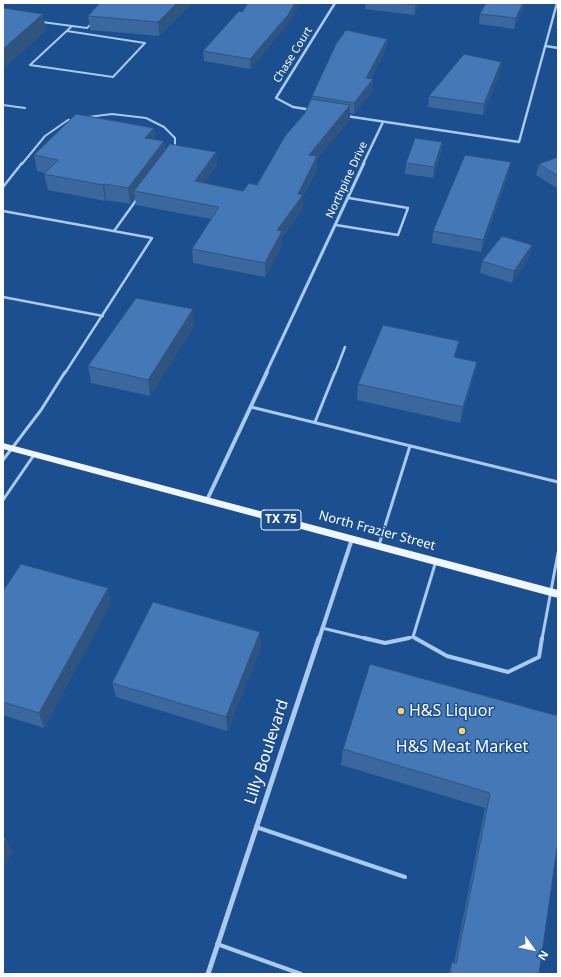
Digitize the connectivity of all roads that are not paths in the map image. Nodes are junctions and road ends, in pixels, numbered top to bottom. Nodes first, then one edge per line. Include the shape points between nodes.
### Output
1 (335, 3) edge
2 (557, 3) edge
3 (42, 22) dead end
4 (92, 22) edge
5 (72, 26) junction
6 (68, 31) junction
7 (546, 46) junction
8 (558, 48) edge
9 (3, 105) edge
10 (25, 108) dead end
11 (315, 110) edge
12 (345, 116) edge
13 (86, 117) edge
14 (74, 119) edge
15 (384, 122) junction
16 (172, 152) edge
17 (3, 187) edge
18 (140, 194) edge
19 (349, 198) junction
20 (3, 211) edge
21 (336, 225) junction
22 (114, 231) junction
23 (3, 297) edge
24 (103, 316) junction
25 (345, 347) dead end
26 (251, 407) junction
27 (315, 422) junction
28 (410, 446) junction
29 (7, 447) edge
30 (34, 455) junction
31 (3, 460) edge
32 (558, 482) edge
33 (3, 500) edge
34 (207, 500) junction
35 (352, 539) junction
36 (378, 546) junction
37 (558, 553) edge
38 (436, 561) junction
39 (554, 593) edge
40 (322, 628) junction
41 (413, 637) junction
42 (256, 827) junction
43 (405, 877) dead end
44 (217, 944) junction
45 (208, 974) edge
46 (301, 974) edge

1 - 11 street, Chase Court via 276,98 293,107
2 - 7 street
3 - 5 lane
4 - 5 lane via 87,28
5 - 6 lane
6 - 6 lane via 30,65 113,77 144,43
7 - 8 street
7 - 15 street via 519,142
9 - 10 lane
12 - 15 street
13 - 16 lane via 112,114 146,118 164,127 175,138 176,146
14 - 17 lane via 68,120 45,136
15 - 19 street, Northpine Drive
18 - 22 lane
19 - 21 street, Northpine Drive
19 - 21 lane via 408,208 398,235
20 - 22 lane
21 - 26 street, Northpine Drive
22 - 24 lane via 152,238
23 - 24 lane
24 - 29 lane via 40,410
25 - 27 lane
26 - 27 lane
26 - 34 street, Northpine Drive
27 - 28 lane
28 - 32 lane
28 - 36 lane
29 - 30 main road, North Frazier Street / TX 75
29 - 31 lane
30 - 33 lane
30 - 34 main road, North Frazier Street / TX 75
34 - 35 main road, North Frazier Street / TX 75
35 - 36 main road, North Frazier Street / TX 75
35 - 40 street, Lilly Boulevard
36 - 38 main road, North Frazier Street / TX 75
37 - 39 lane
38 - 39 main road, North Frazier Street / TX 75
38 - 41 lane
39 - 41 lane via 538,657 508,672 447,656
40 - 41 lane via 385,643
40 - 42 street, Lilly Boulevard
42 - 43 lane
42 - 44 street, Lilly Boulevard
44 - 45 street, Lilly Boulevard
44 - 46 lane

